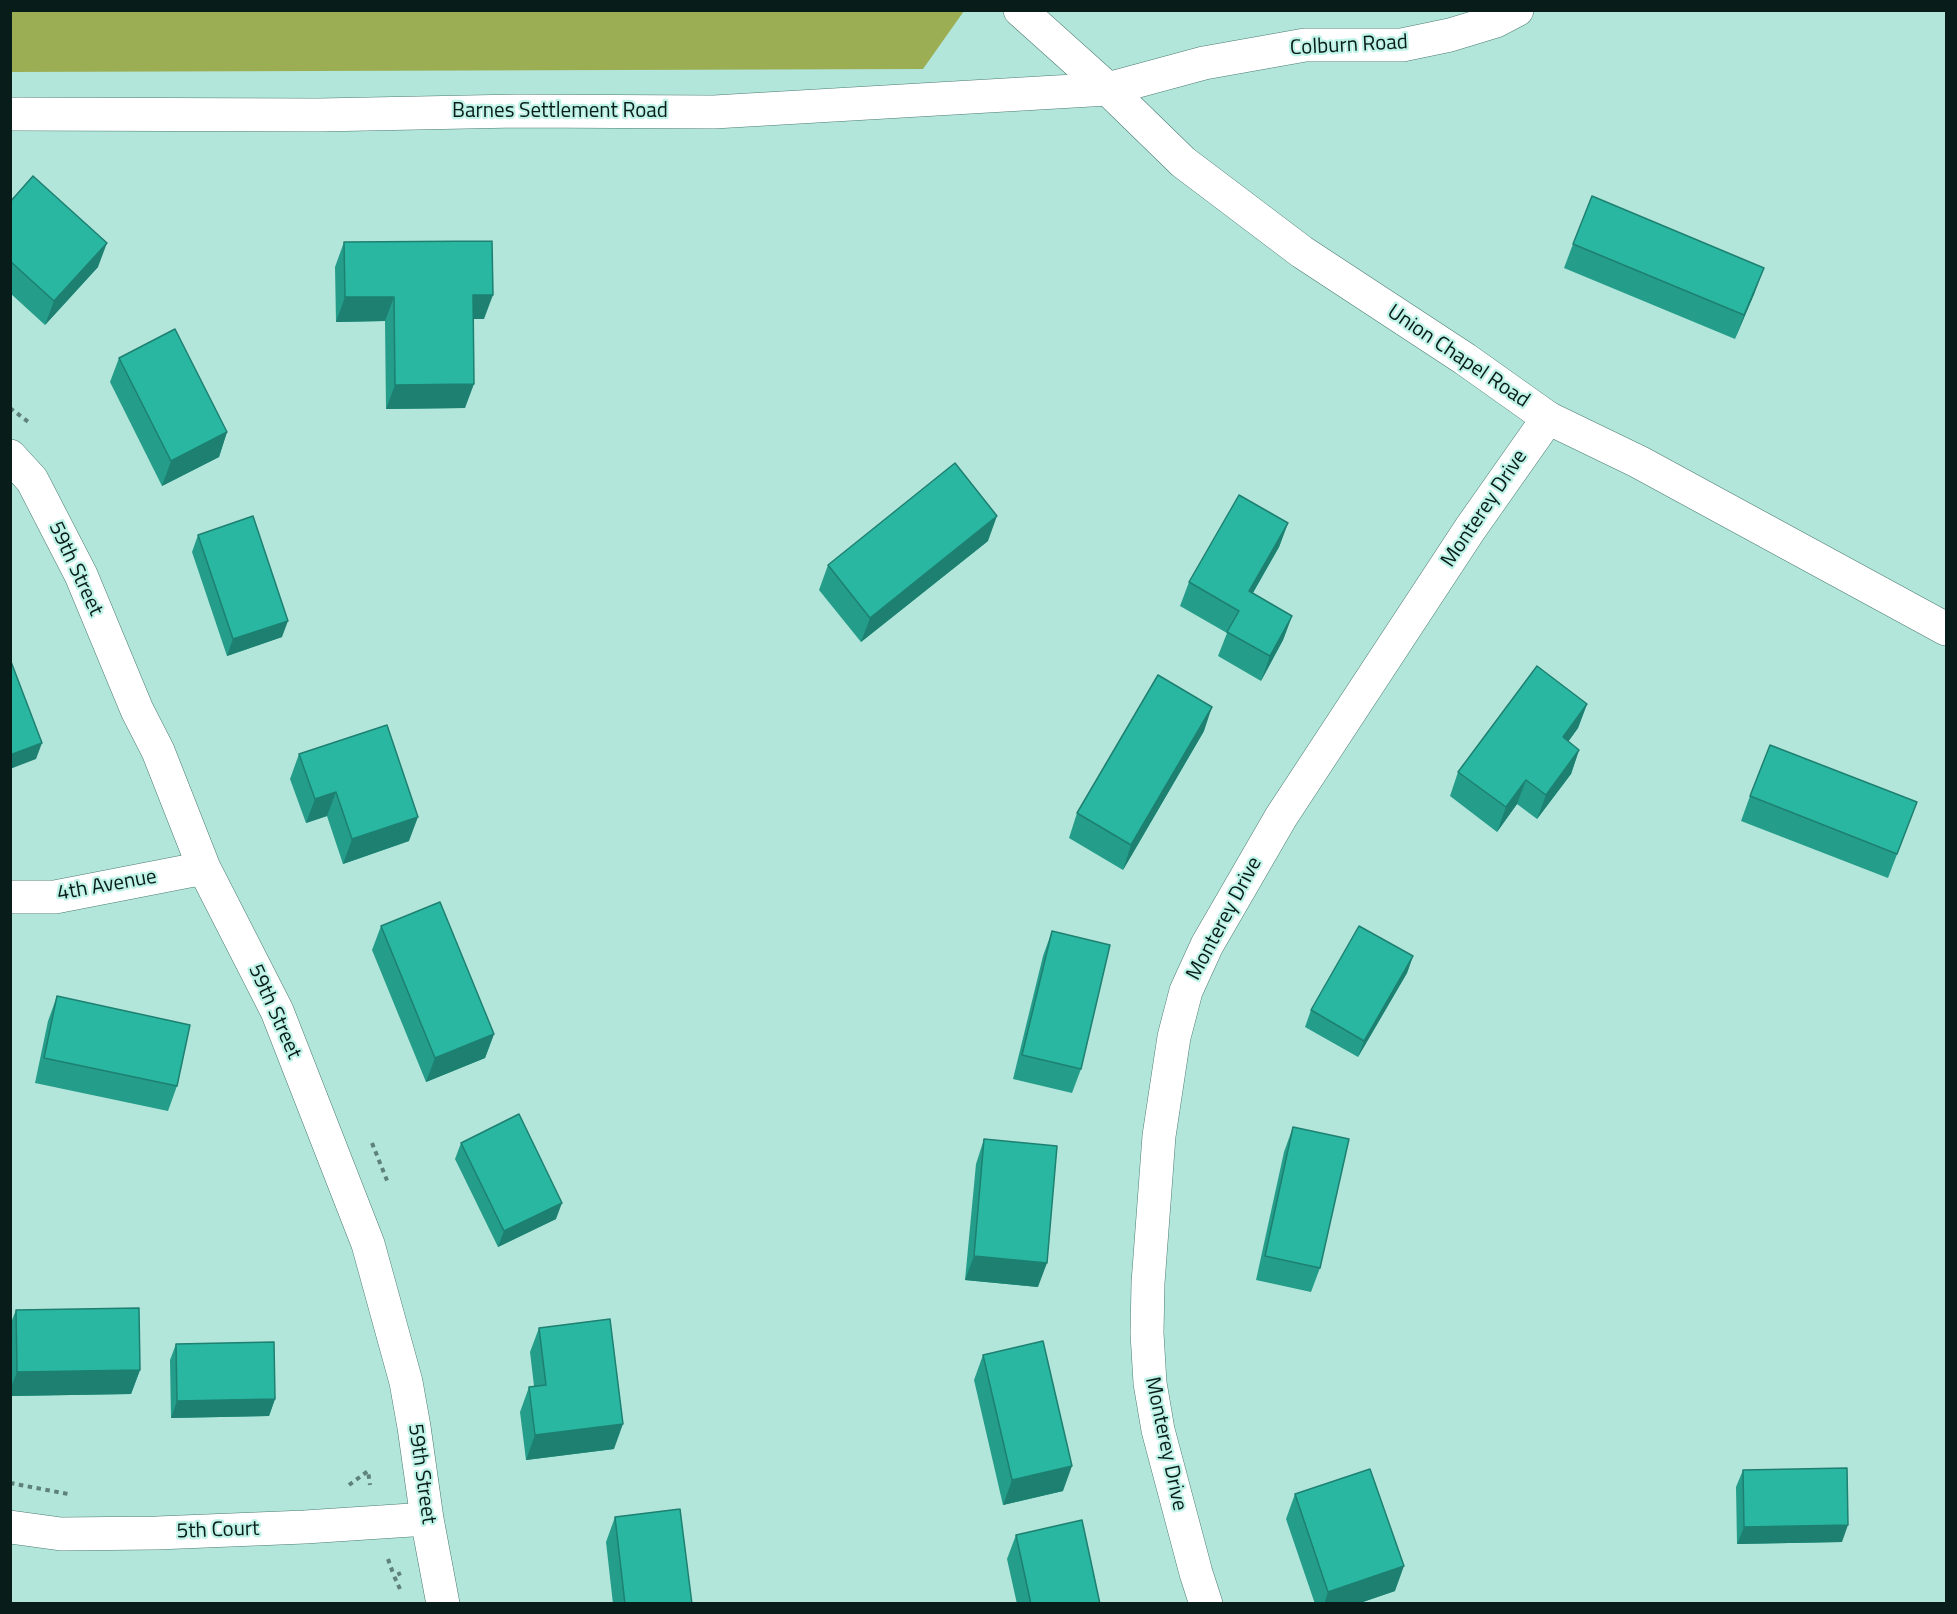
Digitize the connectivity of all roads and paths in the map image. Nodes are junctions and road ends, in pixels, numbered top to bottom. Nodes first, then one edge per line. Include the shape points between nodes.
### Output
1 (1020, 10) edge
2 (1517, 10) edge
3 (1108, 88) junction
4 (10, 114) edge
5 (1548, 418) junction
6 (10, 456) edge
7 (1947, 629) edge
8 (204, 868) junction
9 (10, 897) edge
10 (427, 1519) junction
11 (10, 1527) edge
12 (443, 1604) edge
13 (1206, 1604) edge

1 - 3 street, Union Chapel Road
2 - 3 street, Colburn Road via 1450,36 1402,45 1305,45 1204,63
3 - 4 street, Barnes Settlement Road via 714,112
3 - 5 street, Union Chapel Road via 1183,162 1302,252
5 - 7 street, Union Chapel Road via 1639,462
5 - 13 street, Monterey Drive via 1470,529 1281,817 1207,945 1186,991 1173,1038 1159,1136 1147,1333 1158,1430
6 - 8 street, 59th Street via 32,480 81,575
8 - 9 street, 4th Avenue via 56,897
8 - 10 street, 59th Street via 277,1011 368,1244 406,1382
10 - 11 street, 5th Court via 157,1533 61,1534
10 - 12 street, 59th Street

